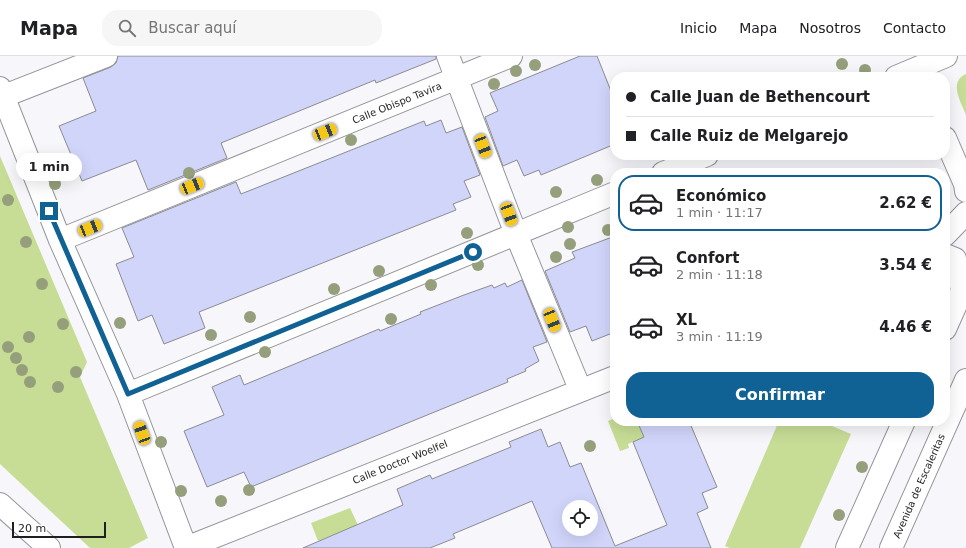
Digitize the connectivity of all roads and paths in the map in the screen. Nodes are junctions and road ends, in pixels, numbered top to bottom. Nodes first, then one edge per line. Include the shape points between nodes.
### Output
1 (106, 56) edge
2 (448, 56) edge
3 (511, 56) edge
4 (946, 56) edge
5 (909, 70) edge
6 (458, 78) junction
7 (2, 92) edge
8 (950, 150) edge
9 (695, 160) edge
10 (676, 168) edge
11 (966, 192) edge
12 (610, 195) edge
13 (966, 213) edge
14 (950, 230) edge
15 (516, 234) junction
16 (60, 240) junction
17 (950, 257) edge
18 (964, 286) edge
19 (950, 318) edge
20 (610, 378) edge
21 (966, 380) edge
22 (580, 389) junction
23 (128, 394) junction
24 (950, 416) edge
25 (902, 426) edge
26 (945, 426) edge
27 (0, 504) edge
28 (48, 548) edge
29 (186, 548) edge
30 (847, 548) edge
31 (891, 548) edge

1 - 7 street
2 - 6 street
3 - 6 street, Calle Obispo Tavira
4 - 5 street
6 - 15 street
6 - 16 street, Calle Obispo Tavira
7 - 16 street
8 - 11 street
9 - 10 street
12 - 15 street
13 - 14 street
15 - 22 street
15 - 23 street
16 - 23 street
17 - 18 street via 955,259
18 - 19 street
20 - 22 street, Calle Doctor Woelfel
21 - 24 street, Avenida de Escaleritas
22 - 29 street, Calle Doctor Woelfel
23 - 29 street
25 - 30 street
26 - 31 street, Avenida de Escaleritas
27 - 28 street

